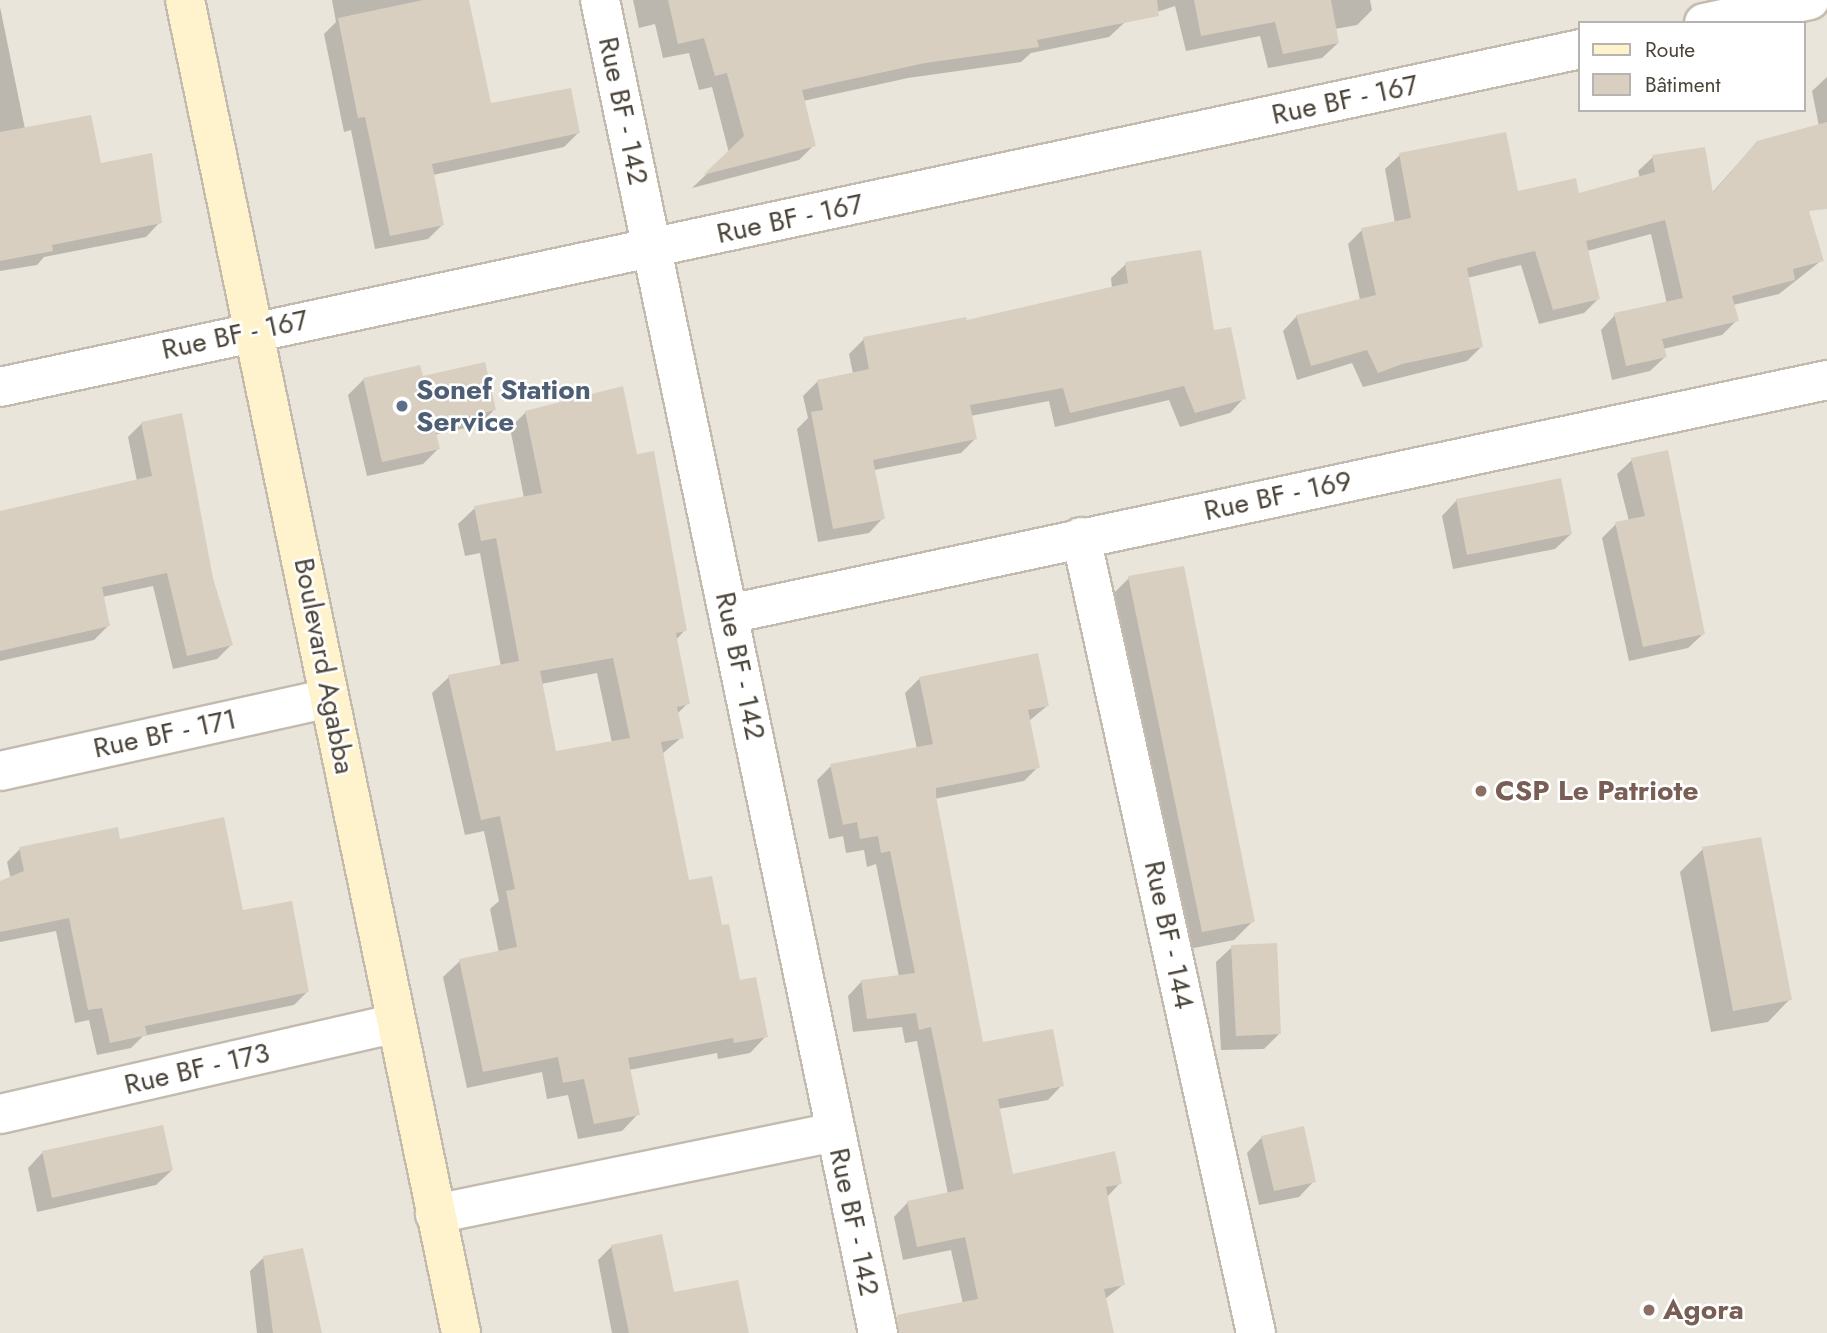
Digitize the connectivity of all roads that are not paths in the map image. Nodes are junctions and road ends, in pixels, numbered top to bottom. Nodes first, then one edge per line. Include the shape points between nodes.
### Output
1 (185, 0) edge
2 (600, 0) edge
3 (1810, 0) edge
4 (1713, 21) edge
5 (1578, 49) edge
6 (651, 248) junction
7 (257, 330) junction
8 (1827, 380) edge
9 (0, 387) edge
10 (1081, 537) junction
11 (729, 614) junction
12 (329, 698) junction
13 (0, 771) edge
14 (394, 1024) junction
15 (0, 1114) edge
16 (834, 1132) junction
17 (435, 1214) junction
18 (461, 1333) edge
19 (878, 1333) edge
20 (1256, 1333) edge

1 - 7 main road, Boulevard Agabba
2 - 6 street, Rue BF - 142
3 - 4 street
5 - 6 street, Rue BF - 167
6 - 7 street, Rue BF - 167
6 - 11 street, Rue BF - 142
7 - 9 street, Rue BF - 167
7 - 12 main road, Boulevard Agabba
8 - 10 street, Rue BF - 169
10 - 11 street, Rue BF - 169
10 - 20 street, Rue BF - 144
11 - 16 street, Rue BF - 142
12 - 13 street, Rue BF - 171
12 - 14 main road, Boulevard Agabba
14 - 15 street, Rue BF - 173
14 - 17 main road, Boulevard Agabba
16 - 17 street
16 - 19 street, Rue BF - 142
17 - 18 main road, Boulevard Agabba

